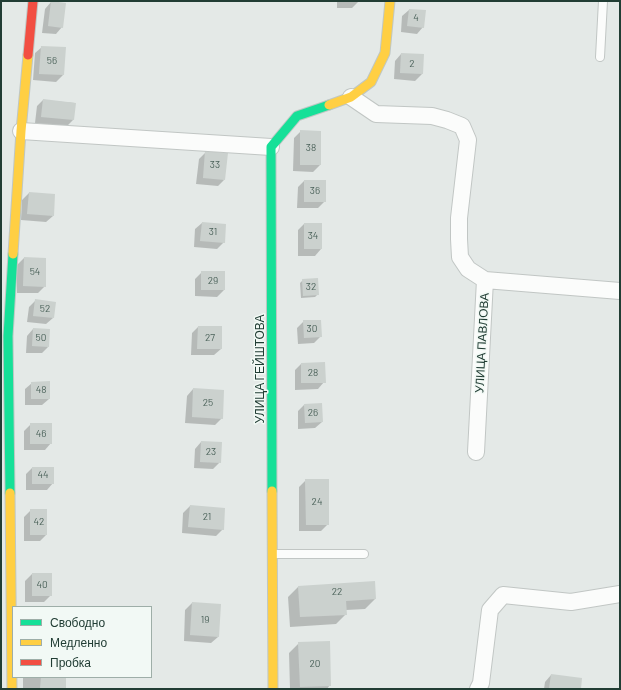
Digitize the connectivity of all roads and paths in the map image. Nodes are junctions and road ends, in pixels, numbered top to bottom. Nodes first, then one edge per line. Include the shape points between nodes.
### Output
1 (33, 1) edge
2 (390, 1) edge
3 (603, 1) edge
4 (600, 57) dead end
5 (351, 97) junction
6 (21, 131) junction
7 (270, 147) junction
8 (485, 280) junction
9 (620, 291) edge
10 (476, 452) dead end
11 (272, 554) junction
12 (364, 554) dead end
13 (620, 594) edge
14 (12, 689) edge
15 (273, 689) edge
16 (478, 689) edge

1 - 6 street
2 - 5 street via 386,53 371,82
3 - 4 lane
5 - 7 street via 297,116
5 - 8 street, УЛИЦА ПАВЛОВА via 376,114 432,116 462,126 468,140 459,218 460,257 468,269
6 - 7 street
6 - 14 street via 8,336
7 - 11 street, УЛИЦА ГЕЙШТОВА
8 - 9 street
8 - 10 street, УЛИЦА ПАВЛОВА
11 - 12 lane
11 - 15 street, УЛИЦА ГЕЙШТОВА
13 - 16 street via 571,602 503,595 490,610 481,683

